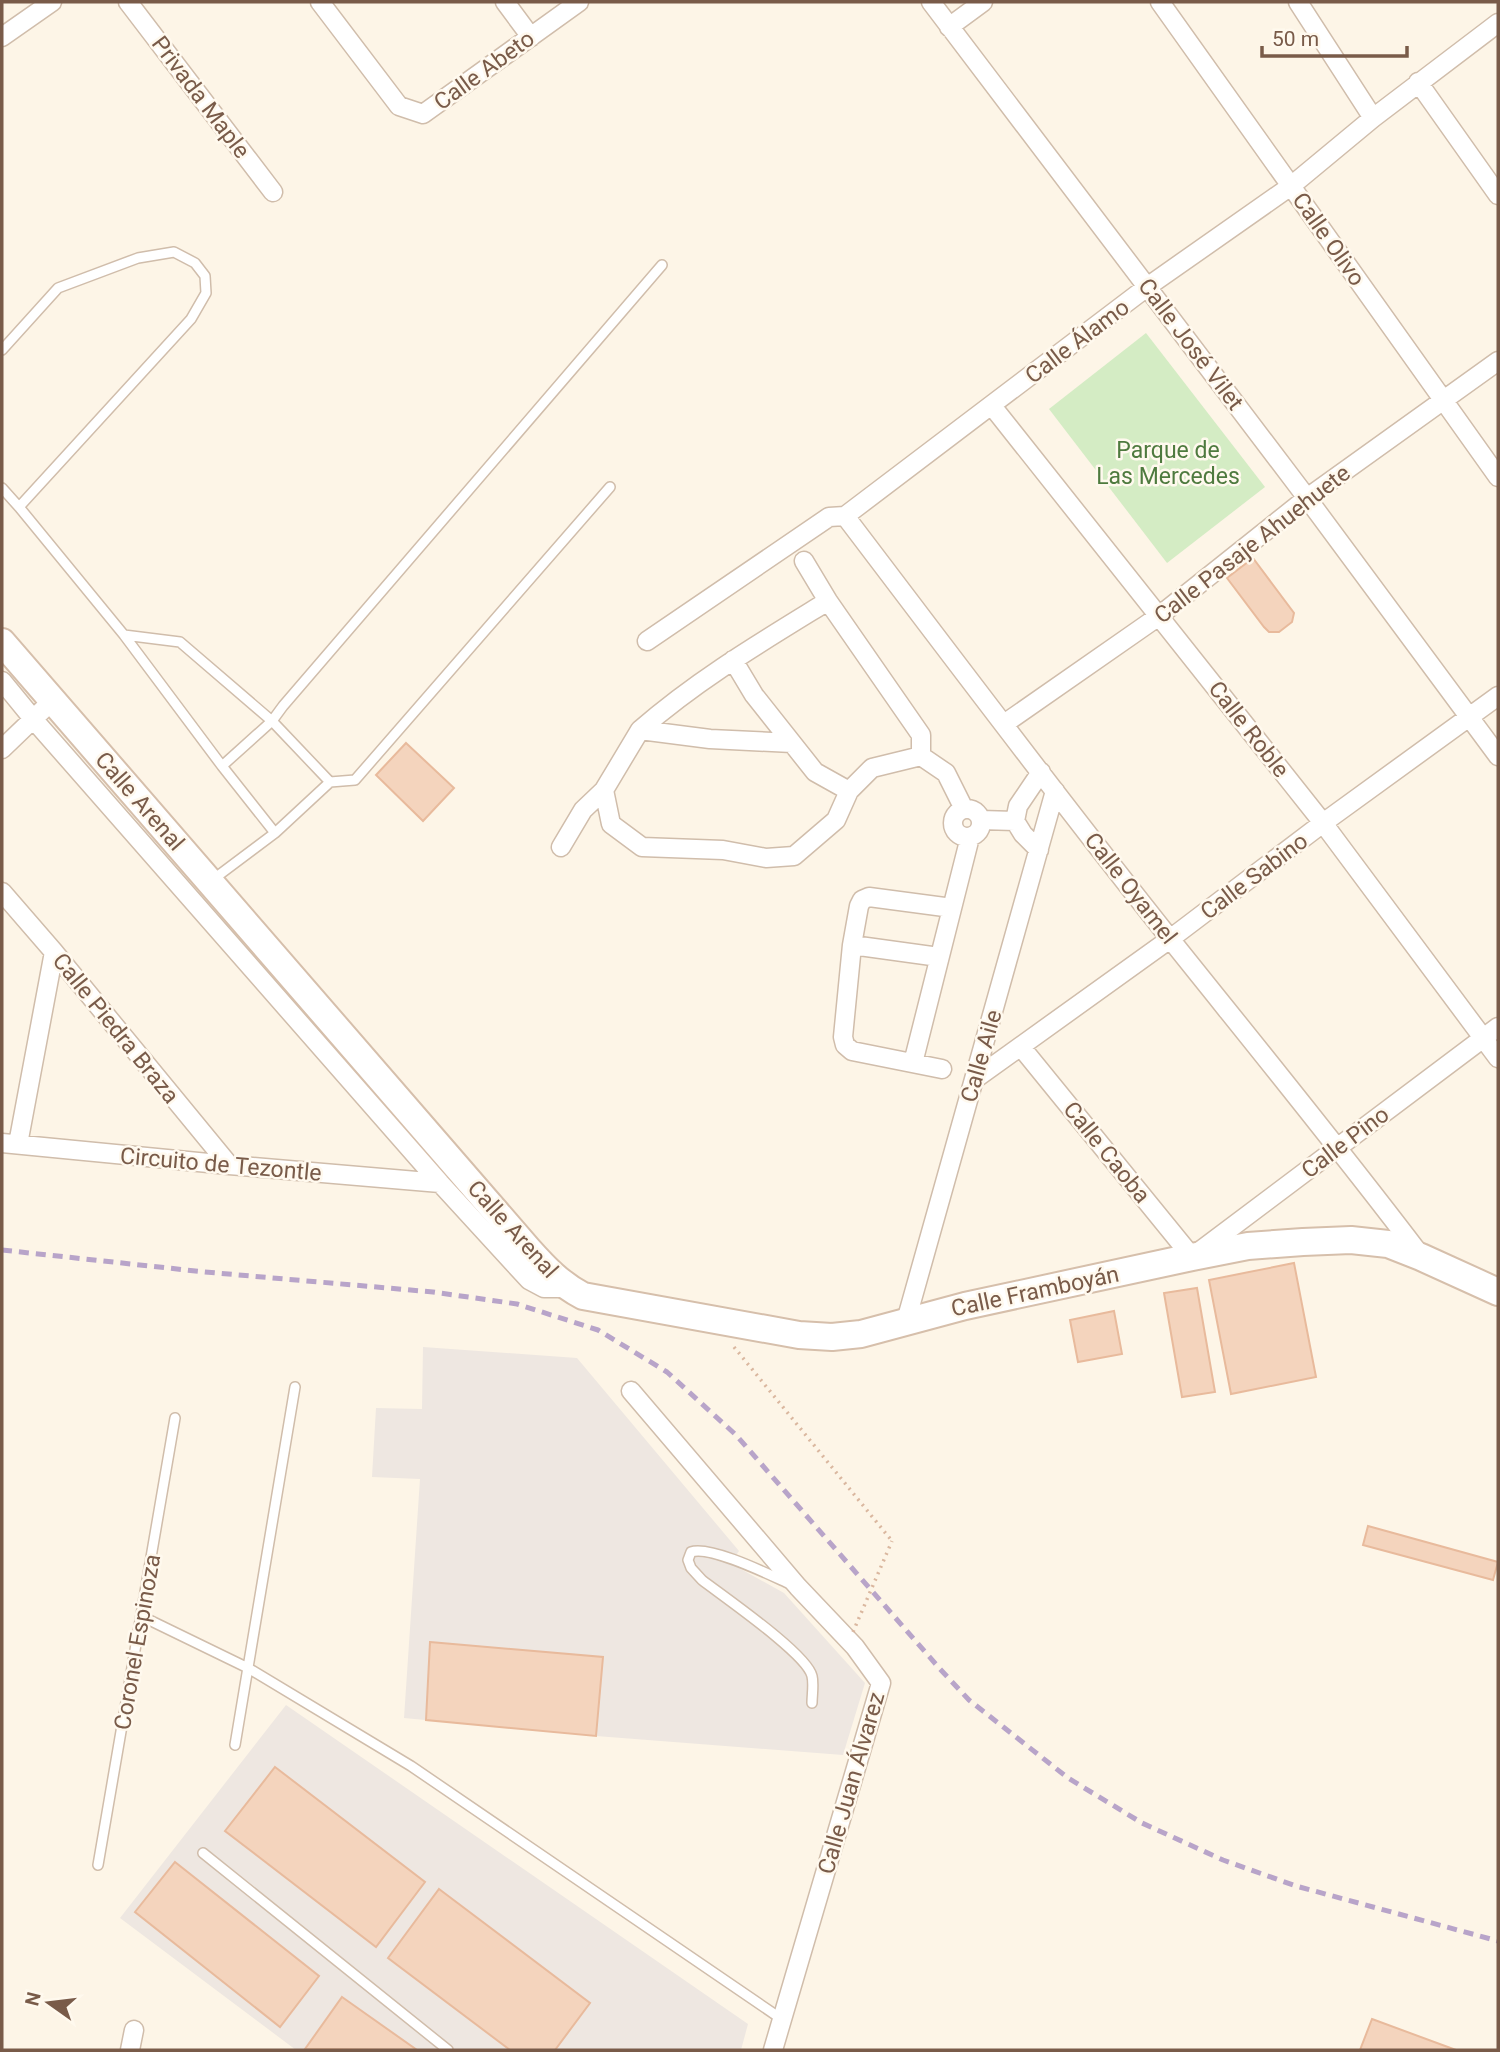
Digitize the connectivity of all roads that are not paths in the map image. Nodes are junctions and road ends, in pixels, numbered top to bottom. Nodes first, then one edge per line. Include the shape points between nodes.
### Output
1 (52, 2) edge
2 (128, 2) edge
3 (320, 2) edge
4 (505, 2) edge
5 (579, 2) edge
6 (931, 2) edge
7 (983, 2) edge
8 (1160, 2) edge
9 (1298, 2) edge
10 (1498, 23) edge
11 (949, 27) junction
12 (2, 37) edge
13 (531, 37) junction
14 (1418, 82) junction
15 (1373, 118) junction
16 (1291, 186) junction
17 (273, 192) dead end
18 (1498, 195) edge
19 (662, 265) dead end
20 (1147, 287) junction
21 (2, 350) edge
22 (1498, 361) edge
23 (1443, 400) junction
24 (992, 406) junction
25 (1498, 477) edge
26 (610, 487) dead end
27 (2, 488) edge
28 (1307, 498) junction
29 (19, 507) junction
30 (845, 516) junction
31 (804, 561) dead end
32 (828, 601) junction
33 (1159, 617) junction
34 (124, 635) junction
35 (646, 641) dead end
36 (2, 642) edge
37 (733, 660) junction
38 (2, 681) edge
39 (1498, 696) edge
40 (53, 700) junction
41 (1469, 718) junction
42 (34, 720) junction
43 (272, 721) junction
44 (1004, 724) junction
45 (639, 730) junction
46 (792, 743) junction
47 (2, 749) edge
48 (921, 755) junction
49 (1498, 756) edge
50 (222, 766) junction
51 (1041, 772) junction
52 (330, 782) junction
53 (604, 790) junction
54 (1055, 790) junction
55 (849, 791) junction
56 (964, 809) junction
57 (981, 820) junction
58 (1015, 821) junction
59 (1323, 823) junction
60 (275, 834) junction
61 (970, 837) junction
62 (561, 847) dead end
63 (1039, 850) junction
64 (210, 882) junction
65 (2, 892) edge
66 (952, 908) junction
67 (1170, 939) junction
68 (852, 945) junction
69 (54, 952) junction
70 (939, 957) junction
71 (1491, 1032) edge
72 (1021, 1047) junction
73 (1498, 1058) edge
74 (913, 1063) junction
75 (942, 1069) dead end
76 (975, 1079) junction
77 (10, 1143) edge
78 (1338, 1147) junction
79 (229, 1165) junction
80 (440, 1183) junction
81 (1192, 1257) junction
82 (1421, 1257) junction
83 (567, 1288) junction
84 (1498, 1292) edge
85 (906, 1321) junction
86 (295, 1387) dead end
87 (631, 1391) dead end
88 (175, 1418) dead end
89 (798, 1587) junction
90 (141, 1616) junction
91 (248, 1668) junction
92 (812, 1703) dead end
93 (235, 1745) dead end
94 (204, 1853) dead end
95 (98, 1865) dead end
96 (783, 2020) junction
97 (134, 2030) dead end
98 (130, 2050) edge
99 (448, 2050) edge
100 (774, 2050) edge

1 - 12 street
2 - 17 street, Privada Maple
3 - 13 street, Calle Abeto via 399,106 423,114
4 - 13 street
5 - 13 street, Calle Abeto
6 - 11 street, Calle José Vilet
7 - 11 street
8 - 16 street, Calle Olivo
9 - 15 street
10 - 14 street, Calle Álamo
11 - 20 street, Calle José Vilet
14 - 15 street, Calle Álamo
14 - 18 street
15 - 16 street, Calle Álamo
16 - 20 street, Calle Álamo
16 - 23 street, Calle Olivo
19 - 43 lane
20 - 24 street, Calle Álamo
20 - 28 street, Calle José Vilet
21 - 29 lane via 58,288 138,258 174,252 195,262 205,276 206,293 191,319
22 - 23 street, Calle Pasaje Ahuehuete
23 - 25 street, Calle Olivo
23 - 28 street, Calle Pasaje Ahuehuete
24 - 30 street, Calle Álamo
24 - 33 street, Calle Roble
26 - 52 lane via 355,780
27 - 29 lane
28 - 33 street, Calle Pasaje Ahuehuete
28 - 41 street, Calle José Vilet
29 - 34 lane
30 - 35 street, Calle Álamo via 829,517
30 - 44 street, Calle Oyamel
31 - 32 street
32 - 37 street
32 - 48 street via 921,735
33 - 44 street, Calle Pasaje Ahuehuete
33 - 59 street, Calle Roble
34 - 43 lane via 180,642
34 - 50 lane
36 - 40 street, Calle Arenal
37 - 45 street
37 - 46 street
38 - 42 street, Calle Arenal
39 - 41 street, Calle Sabino
40 - 42 street
40 - 64 street, Calle Arenal
41 - 49 street, Calle José Vilet
41 - 59 street, Calle Sabino
42 - 47 street
42 - 80 street, Calle Arenal
43 - 50 lane
43 - 52 lane
44 - 51 street, Calle Oyamel
45 - 46 street
45 - 53 street
46 - 55 street via 815,772
48 - 55 street via 872,768
48 - 56 street via 946,773
50 - 60 lane
51 - 54 street, Calle Oyamel
51 - 58 street via 1018,806
52 - 60 lane
53 - 55 street via 611,824 642,847 723,850 766,858 794,856 836,820
53 - 62 street via 583,810
54 - 63 street, Calle Aile
54 - 67 street, Calle Oyamel
56 - 57 street via 978,813
56 - 61 street via 953,818 953,826 963,837
57 - 58 street
57 - 61 street via 981,827
58 - 63 street
59 - 67 street, Calle Sabino
59 - 71 street, Calle Roble
60 - 64 lane
61 - 66 street
63 - 76 street, Calle Aile
64 - 83 street, Calle Arenal
65 - 69 street, Calle Piedra Braza
66 - 68 street via 869,897 859,906
66 - 70 street
67 - 72 street, Calle Sabino
67 - 78 street, Calle Oyamel
68 - 70 street
68 - 74 street via 845,1045 852,1051
69 - 77 street
69 - 79 street, Calle Piedra Braza
70 - 74 street
71 - 73 street, Calle Roble
71 - 78 street, Calle Pino
72 - 76 street, Calle Sabino
72 - 81 street, Calle Caoba
74 - 75 street
76 - 85 street, Calle Aile
77 - 79 street, Circuito de Tezontle
78 - 81 street, Calle Pino
78 - 82 street, Calle Oyamel
79 - 80 street, Circuito de Tezontle
80 - 83 street, Calle Arenal via 529,1280 544,1288
81 - 82 street, Calle Framboyán via 1248,1246 1351,1240 1388,1244
81 - 85 street, Calle Framboyán
82 - 84 street, Calle Framboyán
83 - 85 street, Calle Framboyán via 583,1296 799,1335 861,1334
86 - 91 lane
87 - 89 street, Calle Juan Álvarez
88 - 90 lane, Coronel Espinoza
89 - 92 lane via 707,1552 691,1552 688,1560 702,1580 806,1664 812,1676
89 - 96 street, Calle Juan Álvarez via 855,1647 881,1684
90 - 91 lane
90 - 95 lane, Coronel Espinoza
91 - 93 lane
91 - 96 lane via 411,1766
94 - 99 lane
96 - 100 street, Calle Juan Álvarez
97 - 98 street

